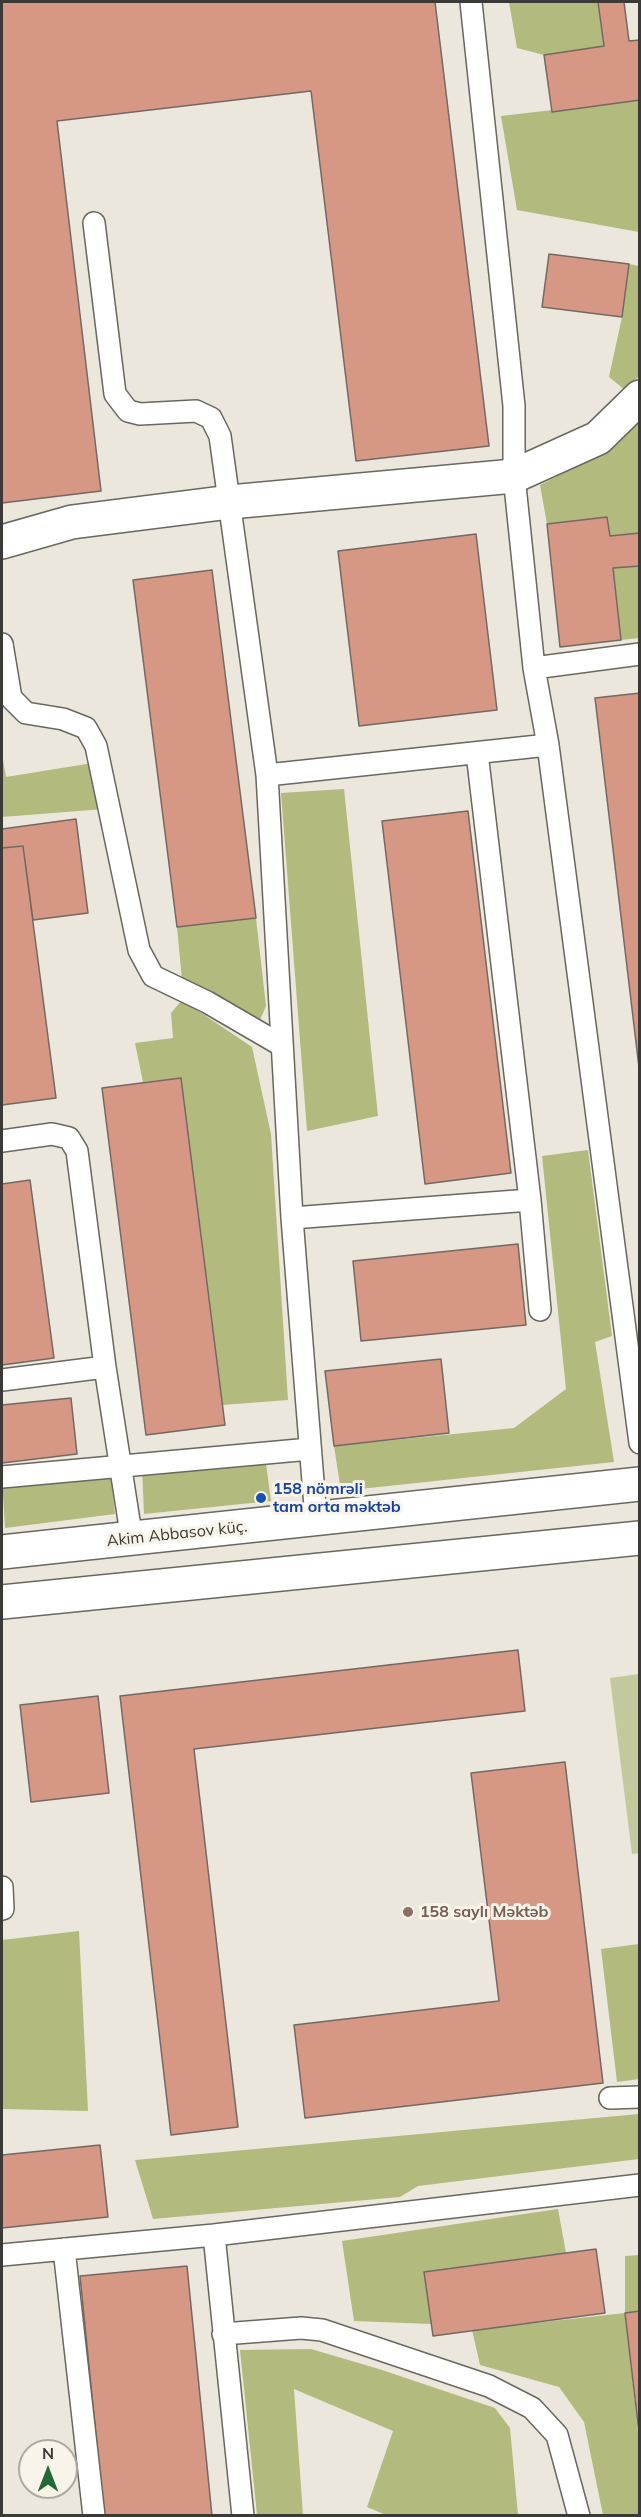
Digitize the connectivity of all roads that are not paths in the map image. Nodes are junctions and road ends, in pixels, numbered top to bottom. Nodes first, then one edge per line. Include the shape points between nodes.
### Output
1 (471, 2) edge
2 (94, 223) dead end
3 (639, 397) edge
4 (514, 476) junction
5 (230, 502) junction
6 (2, 542) edge
7 (2, 644) edge
8 (639, 654) edge
9 (534, 668) junction
10 (548, 745) junction
11 (477, 753) junction
12 (267, 775) junction
13 (281, 1045) junction
14 (2, 1141) edge
15 (530, 1200) junction
16 (292, 1218) junction
17 (540, 1310) dead end
18 (105, 1367) junction
19 (2, 1380) edge
20 (637, 1404) edge
21 (639, 1443) edge
22 (310, 1449) junction
23 (121, 1465) junction
24 (2, 1477) edge
25 (639, 1484) edge
26 (316, 1519) junction
27 (639, 1538) edge
28 (132, 1540) junction
29 (2, 1552) edge
30 (2, 1602) edge
31 (2, 1887) edge
32 (3, 1909) dead end
33 (639, 2097) edge
34 (609, 2098) dead end
35 (639, 2185) edge
36 (214, 2235) junction
37 (64, 2249) junction
38 (2, 2255) edge
39 (223, 2334) junction
40 (94, 2516) edge
41 (243, 2516) edge
42 (579, 2516) edge

1 - 4 lane via 514,406
2 - 5 lane via 115,394 128,411 196,411 211,418 220,436
3 - 4 main road via 598,438
4 - 5 main road
4 - 9 lane
5 - 6 main road via 72,522
5 - 12 lane
7 - 13 lane via 11,698 26,713 63,719 86,728 96,746 139,950 153,976
8 - 9 lane
9 - 10 lane
10 - 11 lane
10 - 20 lane
11 - 12 lane
11 - 15 lane
12 - 13 lane
13 - 16 lane
14 - 18 lane via 52,1134 69,1138 77,1151
15 - 16 lane
15 - 17 lane
16 - 22 lane
18 - 19 lane
18 - 23 lane
20 - 21 lane
22 - 23 lane
22 - 26 lane
23 - 24 lane
23 - 28 lane
25 - 26 main road, Akim Abbasov küç.
26 - 28 main road, Akim Abbasov küç.
27 - 30 main road
28 - 29 main road, Akim Abbasov küç.
31 - 32 lane
33 - 34 lane
35 - 36 lane
36 - 37 lane
36 - 39 lane
37 - 38 lane
37 - 40 lane
39 - 41 lane
39 - 42 lane via 322,2330 489,2386 532,2408 557,2435

